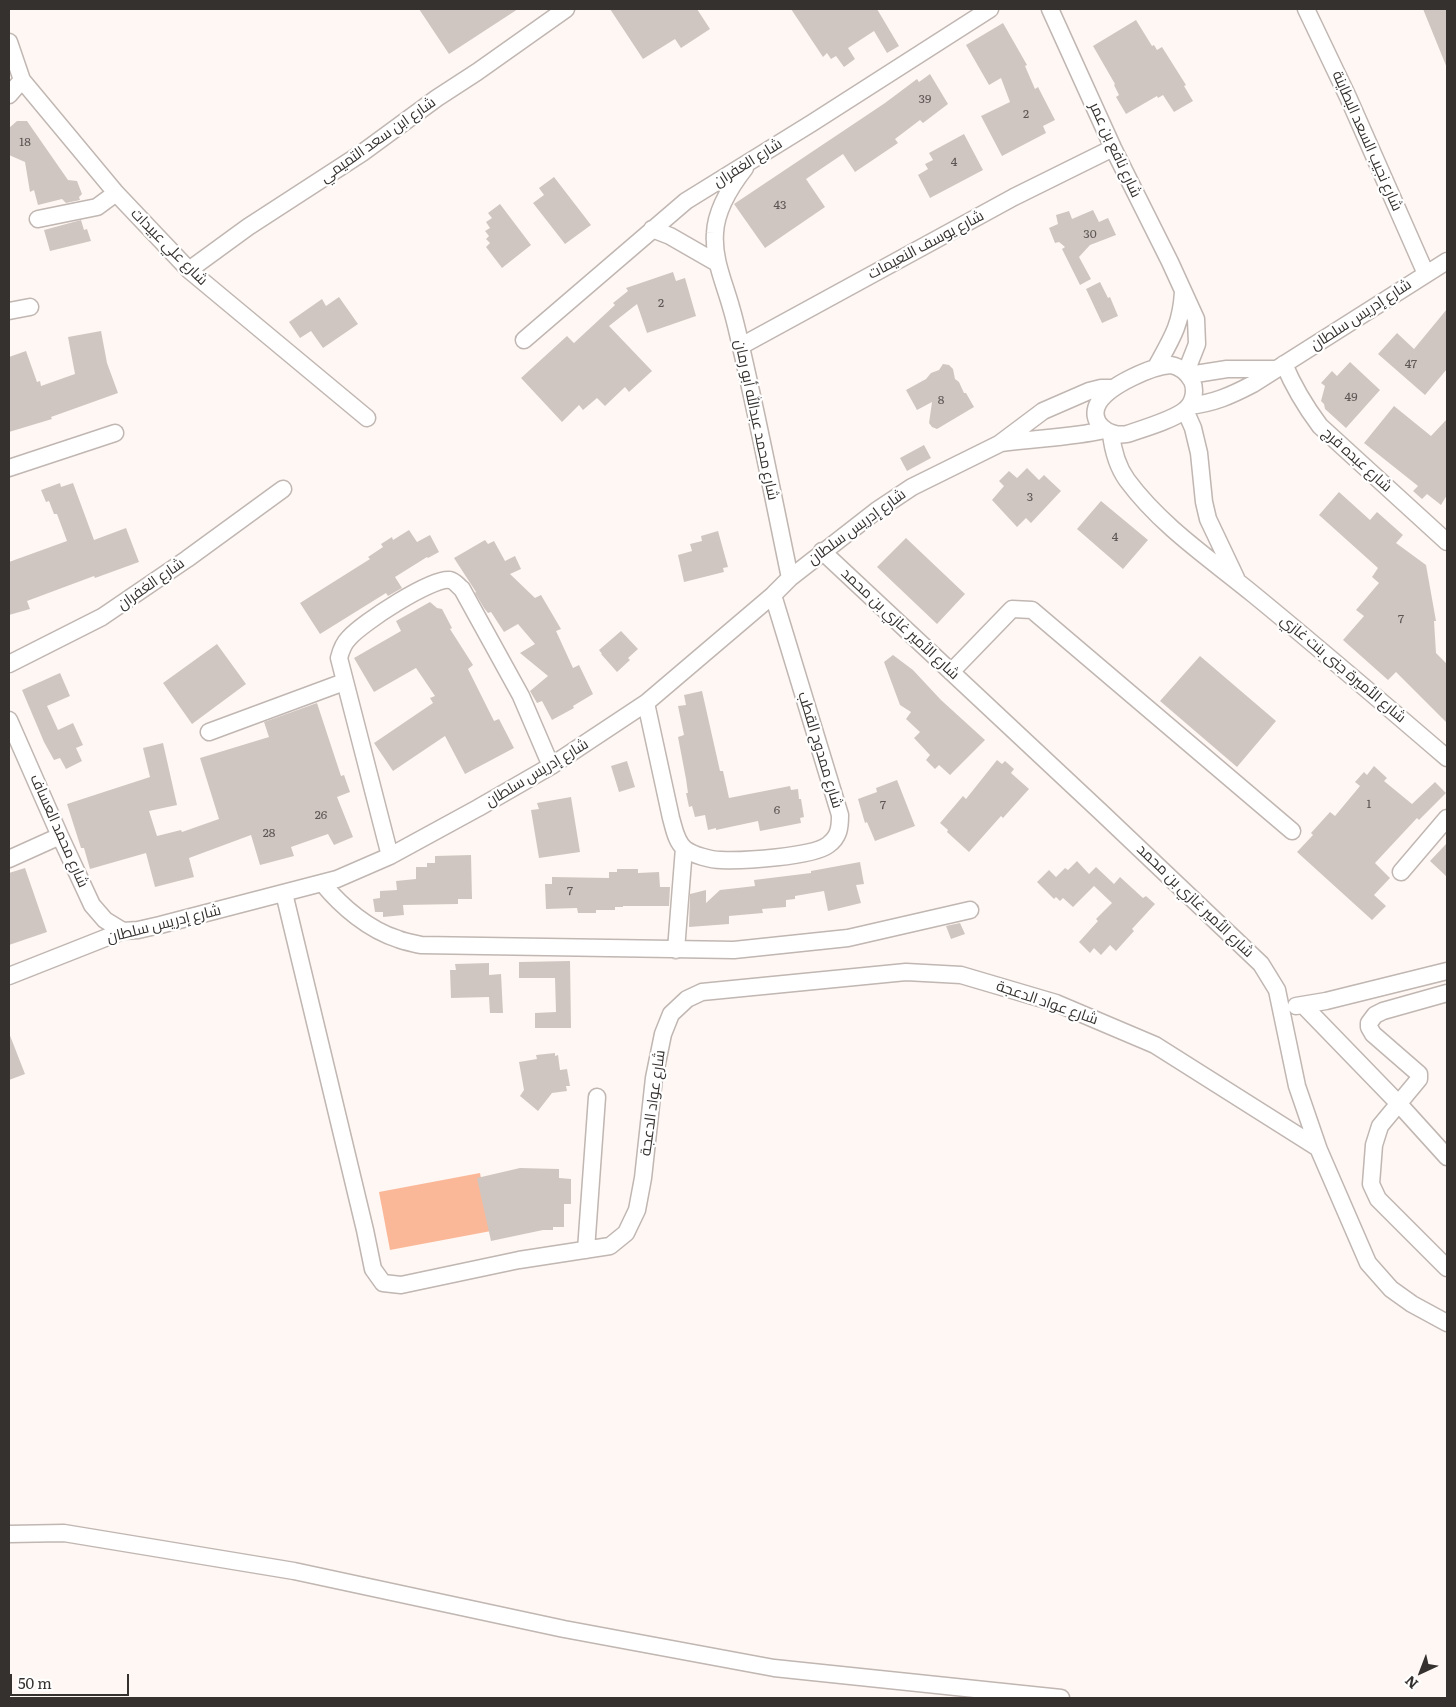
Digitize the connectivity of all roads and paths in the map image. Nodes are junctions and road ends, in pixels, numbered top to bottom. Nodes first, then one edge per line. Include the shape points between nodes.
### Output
1 (566, 9) edge
2 (990, 9) edge
3 (1050, 9) edge
4 (1306, 9) edge
5 (9, 42) edge
6 (22, 80) junction
7 (9, 95) edge
8 (1113, 148) junction
9 (751, 161) junction
10 (116, 193) junction
11 (38, 219) dead end
12 (652, 229) junction
13 (1447, 261) edge
14 (717, 263) junction
15 (189, 270) junction
16 (1426, 274) junction
17 (1184, 290) junction
18 (30, 307) dead end
19 (9, 311) edge
20 (524, 340) dead end
21 (741, 346) junction
22 (1156, 367) junction
23 (1279, 367) junction
24 (1188, 373) junction
25 (1113, 388) junction
26 (1187, 408) junction
27 (367, 418) dead end
28 (1107, 432) junction
29 (115, 433) dead end
30 (999, 444) junction
31 (9, 468) edge
32 (283, 489) dead end
33 (1447, 542) edge
34 (822, 551) junction
35 (790, 578) junction
36 (1238, 582) junction
37 (773, 595) junction
38 (9, 664) edge
39 (951, 672) junction
40 (344, 682) junction
41 (646, 703) junction
42 (9, 720) edge
43 (209, 732) dead end
44 (1447, 758) edge
45 (551, 766) junction
46 (1447, 818) edge
47 (1292, 831) dead end
48 (60, 836) junction
49 (684, 848) junction
50 (390, 856) junction
51 (9, 859) edge
52 (1401, 872) dead end
53 (323, 884) junction
54 (284, 893) junction
55 (970, 910) dead end
56 (123, 931) junction
57 (676, 950) junction
58 (1447, 971) edge
59 (9, 976) edge
60 (1447, 994) edge
61 (1303, 1005) junction
62 (1282, 1008) junction
63 (597, 1097) dead end
64 (1399, 1104) junction
65 (1318, 1148) junction
66 (1447, 1157) edge
67 (586, 1250) junction
68 (1447, 1268) edge
69 (1447, 1323) edge
70 (9, 1534) edge
71 (1061, 1698) edge

1 - 15 street, شارع ابن سعد التميمي
2 - 9 street, شارع الغفران
3 - 8 street, شارع نافع بن عمر
4 - 16 street, شارع نجيب السعد البطاينة
5 - 6 street, شارع علي عبيدات
6 - 7 street
6 - 10 street, شارع علي عبيدات
8 - 17 street, شارع نافع بن عمر
8 - 21 street, شارع يوسف النعيمات via 1014,197
9 - 12 street, شارع الغفران via 686,201
9 - 14 street, شارع محمد عبدالله أبو رمان via 737,178 718,216 715,230
10 - 11 street via 97,207
10 - 15 street, شارع علي عبيدات
12 - 14 street
12 - 20 street, شارع الغفران
13 - 16 street, شارع إدريس سلطان
14 - 21 street, شارع محمد عبدالله أبو رمان
15 - 27 street, شارع علي عبيدات
16 - 23 street, شارع إدريس سلطان
17 - 22 street via 1176,331
17 - 24 street, شارع نافع بن عمر via 1196,319 1197,333
18 - 19 street
21 - 35 street, شارع محمد عبدالله أبو رمان
22 - 24 street via 1171,365
22 - 25 street
23 - 24 street
23 - 26 street, شارع إدريس سلطان via 1224,399
23 - 33 street, شارع عبده فرج via 1320,426
24 - 26 street via 1194,391
25 - 28 street, شارع الأميرة جنى بنت غازي via 1096,408 1097,418
25 - 30 street, شارع إدريس سلطان via 1090,391 1043,411
26 - 28 street, شارع إدريس سلطان via 1136,431 1119,436
26 - 36 street, شارع الأميرة جنى بنت غازي via 1199,453 1208,519
28 - 30 street, شارع إدريس سلطان
28 - 36 street, شارع الأميرة جنى بنت غازي via 1116,462 1145,502 1176,532
29 - 31 street
30 - 34 street, شارع إدريس سلطان via 912,487
32 - 38 street, شارع الغفران via 102,617
34 - 35 street, شارع إدريس سلطان
34 - 39 street, شارع الأمير غازي بن محمد
35 - 37 street, شارع إدريس سلطان
36 - 44 street, شارع الأميرة جنى بنت غازي
37 - 41 street, شارع إدريس سلطان
37 - 49 street, شارع ممدوح القطب via 840,815 840,828 826,847 808,853 720,860
39 - 47 street via 1012,609 1032,610
39 - 62 street, شارع الأمير غازي بن محمد via 1261,964 1277,990
40 - 43 street
40 - 45 street via 339,658 342,647 358,629 427,587 452,580 462,590 520,696
40 - 50 street
41 - 45 street, شارع إدريس سلطان
41 - 49 street via 671,818
42 - 48 street, شارع محمد العساف
45 - 50 street, شارع إدريس سلطان
46 - 52 street
48 - 51 street
48 - 56 street, شارع محمد العساف via 92,905 104,920
49 - 57 street
50 - 53 street, شارع إدريس سلطان
53 - 54 street, شارع إدريس سلطان
53 - 57 street via 348,910 369,925 397,939 421,945
54 - 56 street, شارع إدريس سلطان via 160,925
54 - 67 street, شارع عواد الدعجة via 373,1269 383,1283 401,1285 519,1260
55 - 57 street via 848,938 734,950
56 - 59 street, شارع إدريس سلطان
58 - 61 street
60 - 64 street via 1383,1011 1369,1023 1373,1034 1419,1074 1419,1079
61 - 62 street
61 - 64 street
62 - 65 street, شارع الأمير غازي بن محمد via 1297,1086
63 - 67 street
64 - 66 street
64 - 68 street via 1380,1126 1374,1145 1371,1184 1378,1199
65 - 67 street, شارع عواد الدعجة via 1155,1045 1056,1003 961,975 906,972 702,992 687,999 671,1014 662,1034 637,1210 626,1233 610,1246
65 - 69 street, شارع الأمير غازي بن محمد via 1368,1263 1391,1289
70 - 71 street via 64,1533 294,1571 564,1629 774,1668

